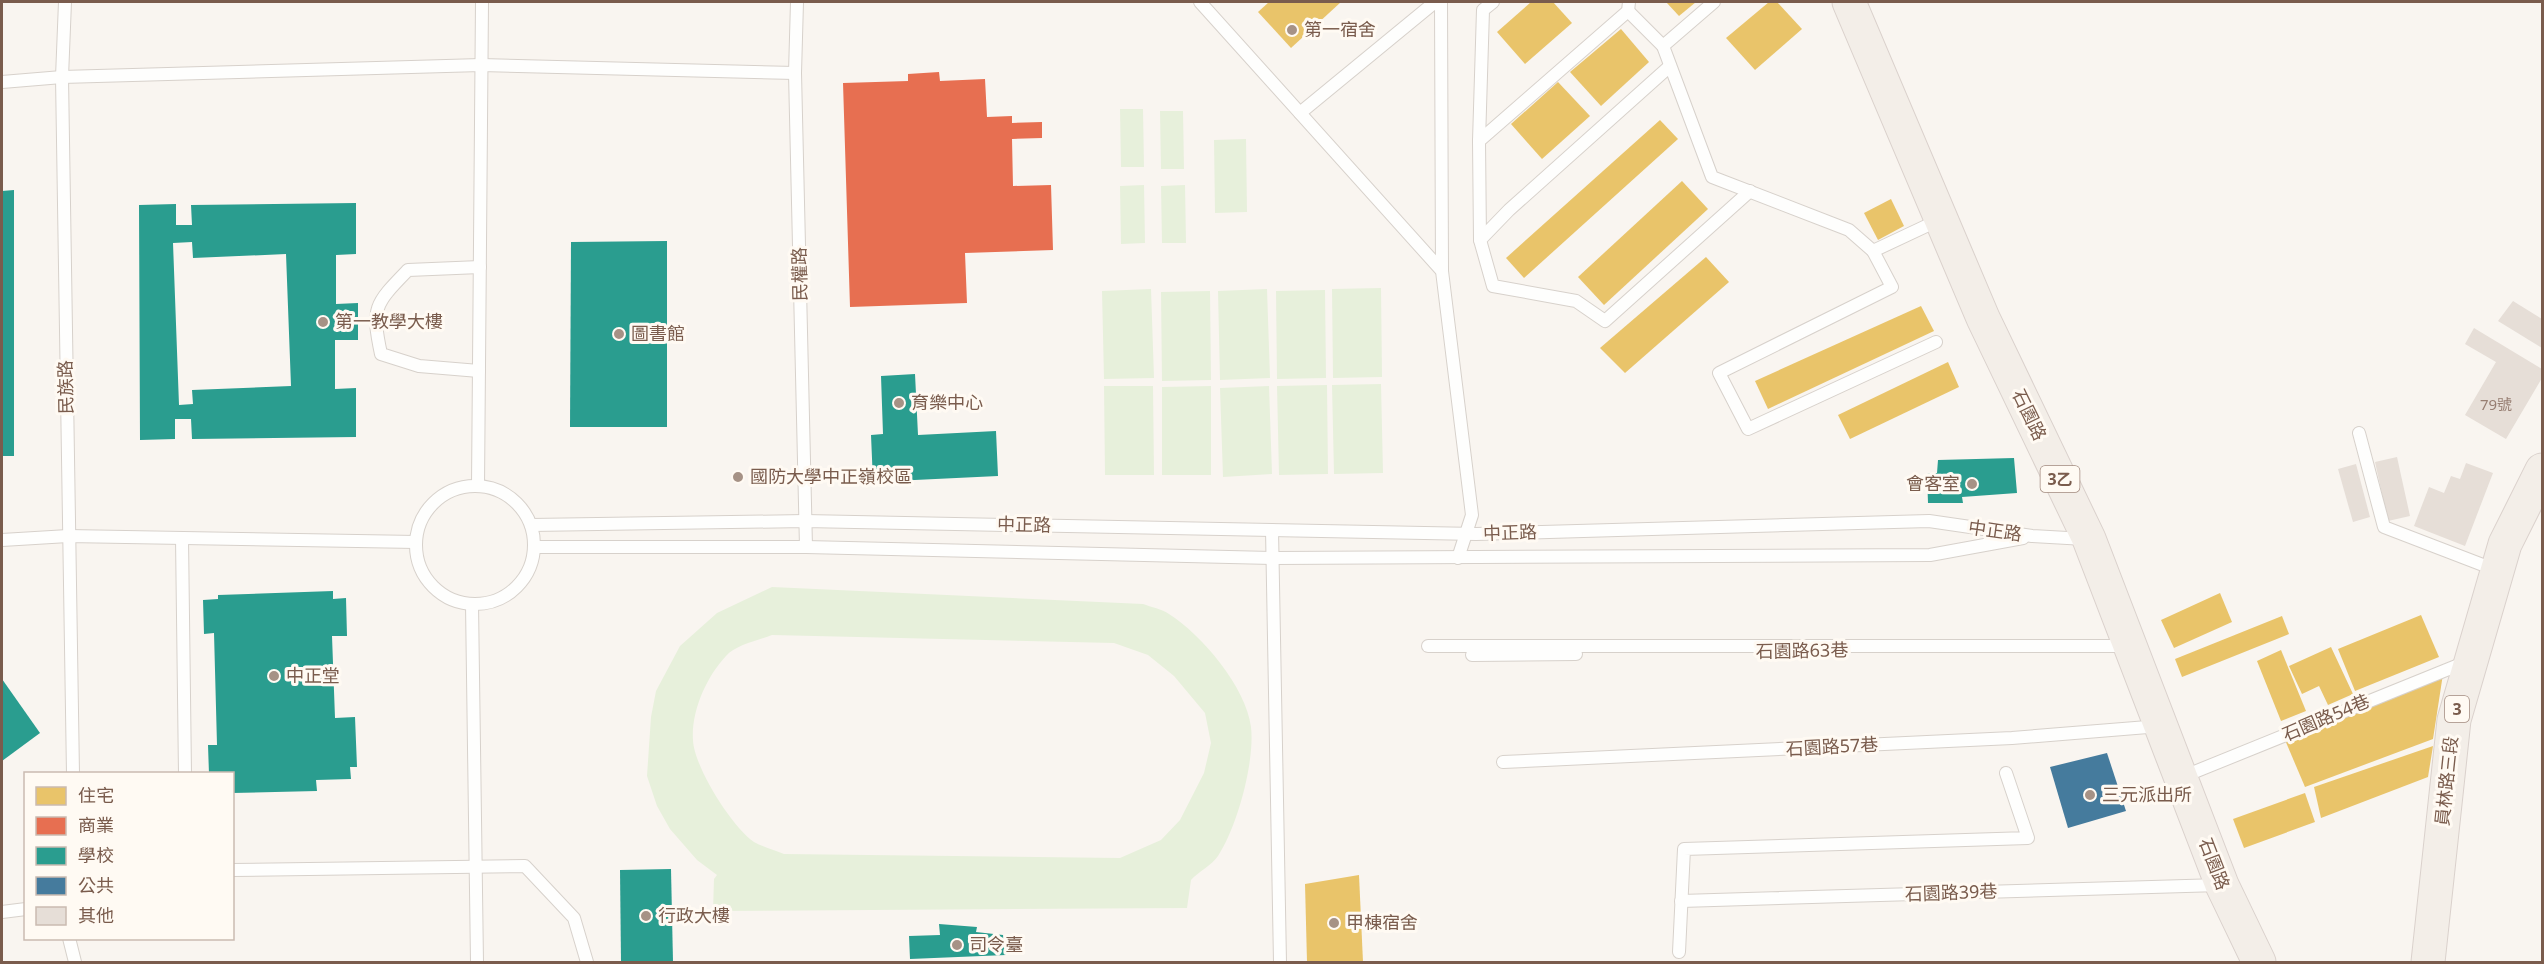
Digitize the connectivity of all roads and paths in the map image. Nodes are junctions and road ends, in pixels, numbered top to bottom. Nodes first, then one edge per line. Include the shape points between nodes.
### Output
1 (65, 2) edge
2 (482, 2) edge
3 (797, 2) edge
4 (1200, 2) edge
5 (1435, 2) edge
6 (1441, 2) edge
7 (1493, 2) edge
8 (1714, 2) edge
9 (1850, 2) edge
10 (1628, 6) edge
11 (1663, 46) junction
12 (481, 65) junction
13 (1670, 66) junction
14 (795, 73) junction
15 (62, 77) junction
16 (2, 82) edge
17 (1300, 113) junction
18 (1479, 141) junction
19 (1750, 191) junction
20 (1940, 219) junction
21 (1480, 240) junction
22 (1873, 251) junction
23 (480, 267) junction
24 (1442, 270) junction
25 (1936, 342) dead end
26 (479, 371) junction
27 (2359, 433) dead end
28 (2542, 470) edge
29 (478, 486) junction
30 (806, 521) junction
31 (531, 525) junction
32 (1272, 530) junction
33 (68, 536) junction
34 (2032, 537) junction
35 (182, 538) junction
36 (2089, 539) junction
37 (2, 540) edge
38 (416, 542) junction
39 (534, 547) junction
40 (806, 547) junction
41 (1274, 558) junction
42 (1458, 558) junction
43 (2498, 571) junction
44 (472, 604) junction
45 (1428, 646) dead end
46 (2131, 646) junction
47 (1472, 656) dead end
48 (2470, 660) junction
49 (2162, 726) junction
50 (1503, 762) dead end
51 (73, 772) edge
52 (185, 772) edge
53 (2006, 773) dead end
54 (2182, 778) junction
55 (476, 868) junction
56 (234, 870) edge
57 (2222, 885) junction
58 (1681, 901) junction
59 (24, 909) edge
60 (2, 912) edge
61 (71, 940) edge
62 (1679, 952) dead end
63 (75, 963) edge
64 (477, 963) edge
65 (587, 963) edge
66 (1280, 963) edge
67 (2259, 963) edge
68 (2427, 963) edge

1 - 15 lane, 民族路
2 - 12 lane
3 - 14 lane, 民權路
4 - 17 lane
5 - 17 lane
6 - 24 lane
7 - 18 lane via 1483,10
8 - 11 lane
9 - 20 main road, 石園路 / 3乙
10 - 11 lane
10 - 18 lane
11 - 13 lane
12 - 14 lane
12 - 15 lane
12 - 23 lane
13 - 19 lane via 1712,177
13 - 21 lane
14 - 30 lane, 民權路
15 - 16 lane
15 - 33 lane, 民族路
17 - 24 lane
18 - 21 lane
19 - 21 lane via 1605,321 1576,302 1493,286
19 - 22 lane via 1849,230
20 - 22 lane
20 - 36 main road, 石園路 / 3乙
22 - 25 lane via 1892,287 1719,373 1748,429
23 - 26 lane
23 - 26 lane via 408,270 380,299 375,325 381,354 418,366
24 - 42 lane via 1472,515
26 - 29 lane
27 - 43 lane via 2384,527
28 - 43 main road, 員林路三段 / 3 via 2505,544
29 - 31 lane via 511,497
29 - 38 lane via 443,495 429,508
30 - 31 lane, 中正路
30 - 32 lane, 中正路
30 - 40 lane, 民權路
31 - 39 lane
32 - 34 lane, 中正路 via 1476,534 1929,521
32 - 41 lane
33 - 35 lane
33 - 37 lane
33 - 51 lane, 民族路
34 - 36 lane
34 - 42 lane, 中正路 via 1930,555
35 - 38 lane
35 - 52 lane
36 - 46 main road, 石園路 / 3乙
38 - 44 lane via 418,561 426,578 438,591
39 - 40 lane, 中正路
39 - 44 lane via 522,582 491,602
40 - 41 lane, 中正路
41 - 42 lane, 中正路
41 - 66 lane
43 - 48 main road, 員林路三段 / 3
44 - 55 lane
45 - 46 lane
46 - 47 lane, 石園路63巷
46 - 49 main road, 石園路 / 3乙
48 - 54 lane, 石園路54巷
48 - 68 main road, 員林路三段 / 3 via 2454,720
49 - 50 lane, 石園路57巷 via 2012,738
49 - 54 main road, 石園路 / 3乙
53 - 58 lane via 2028,838 1684,849
54 - 57 main road, 石園路 / 3乙
55 - 56 lane
55 - 64 lane
55 - 65 lane via 525,866 574,918
57 - 58 lane, 石園路39巷
57 - 67 main road, 石園路 / 3乙
58 - 62 lane
59 - 60 lane
61 - 63 lane

